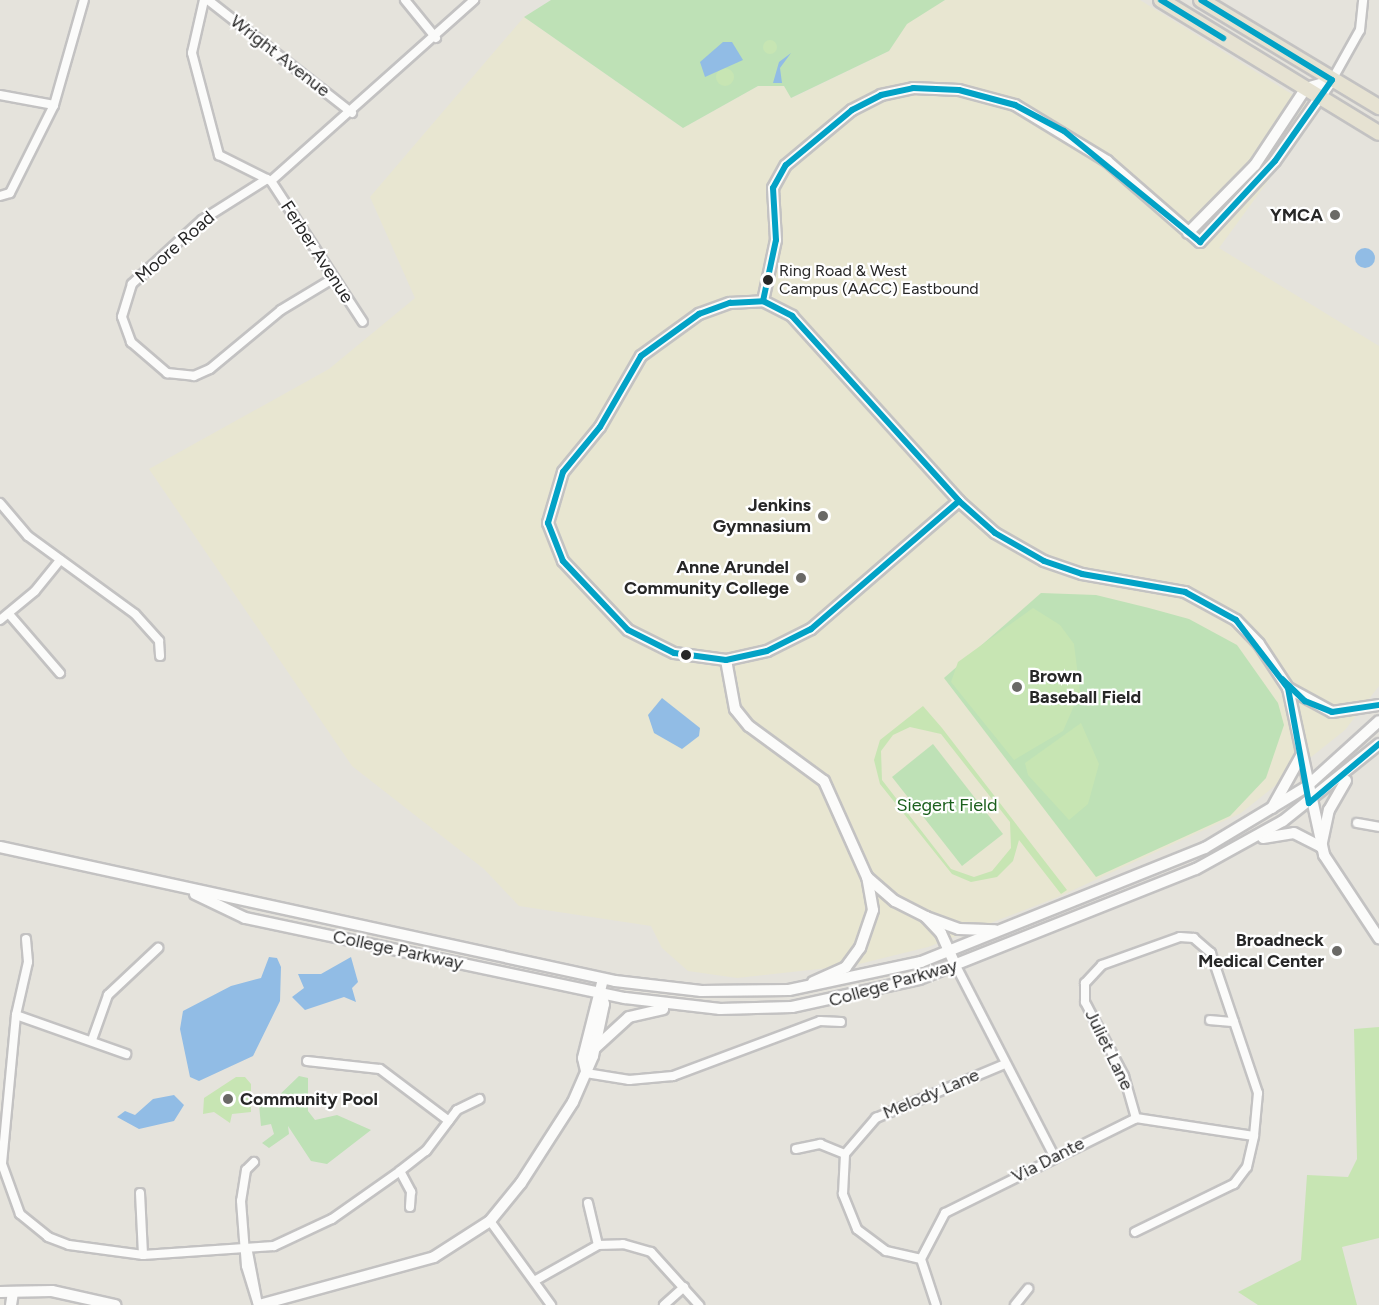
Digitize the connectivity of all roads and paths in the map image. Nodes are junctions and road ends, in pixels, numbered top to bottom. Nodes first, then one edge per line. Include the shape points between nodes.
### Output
1 (84, 0) edge
2 (206, 0) edge
3 (405, 0) edge
4 (474, 0) edge
5 (1161, 0) edge
6 (1201, 0) edge
7 (1363, 0) edge
8 (436, 38) junction
9 (1332, 80) junction
10 (1312, 92) junction
11 (0, 95) edge
12 (54, 105) junction
13 (1379, 107) edge
14 (352, 113) junction
15 (1379, 133) edge
16 (269, 180) junction
17 (0, 196) edge
18 (1188, 232) junction
19 (334, 278) junction
20 (763, 301) junction
21 (363, 322) dead end
22 (960, 501) junction
23 (0, 503) edge
24 (60, 561) junction
25 (9, 614) junction
26 (0, 620) edge
27 (160, 656) dead end
28 (726, 660) junction
29 (60, 673) dead end
30 (1288, 688) junction
31 (1379, 705) edge
32 (1379, 721) edge
33 (1379, 744) edge
34 (1301, 756) junction
35 (1364, 759) junction
36 (1306, 787) junction
37 (1309, 802) junction
38 (1269, 812) junction
39 (1357, 824) dead end
40 (1379, 826) edge
41 (1321, 847) junction
42 (0, 848) edge
43 (1238, 848) junction
44 (867, 876) junction
45 (185, 890) junction
46 (309, 912) junction
47 (926, 917) junction
48 (245, 918) junction
49 (1013, 927) junction
50 (1379, 938) edge
51 (26, 939) dead end
52 (352, 940) junction
53 (158, 948) dead end
54 (950, 952) junction
55 (956, 966) junction
56 (603, 979) junction
57 (789, 990) junction
58 (600, 993) junction
59 (692, 1007) junction
60 (16, 1015) junction
61 (1210, 1020) dead end
62 (841, 1022) dead end
63 (1234, 1022) junction
64 (92, 1041) junction
65 (594, 1049) junction
66 (126, 1054) dead end
67 (307, 1062) dead end
68 (1005, 1064) junction
69 (586, 1073) junction
70 (480, 1099) dead end
71 (1136, 1118) junction
72 (449, 1121) junction
73 (1254, 1136) junction
74 (796, 1149) dead end
75 (845, 1154) junction
76 (1054, 1156) junction
77 (255, 1162) dead end
78 (400, 1171) junction
79 (140, 1193) dead end
80 (588, 1203) dead end
81 (410, 1207) dead end
82 (490, 1221) junction
83 (1135, 1232) dead end
84 (598, 1245) junction
85 (248, 1250) junction
86 (143, 1256) junction
87 (921, 1259) junction
88 (536, 1280) junction
89 (684, 1287) junction
90 (1028, 1289) dead end
91 (0, 1292) edge
92 (13, 1293) junction
93 (11, 1305) edge
94 (115, 1305) edge
95 (258, 1305) edge
96 (551, 1305) edge
97 (664, 1305) edge
98 (699, 1305) edge
99 (936, 1305) edge
100 (1015, 1305) edge

1 - 12 street
2 - 14 street, Wright Avenue
2 - 16 street via 192,53 219,155
3 - 8 street
4 - 8 street, Moore Road
5 - 10 highway
6 - 9 highway
7 - 9 street via 1360,30
8 - 14 street, Moore Road
9 - 10 street
9 - 13 highway
10 - 15 highway
10 - 18 street via 1255,165
10 - 18 street via 1275,161 1200,242
11 - 12 street
12 - 17 street via 10,193
14 - 16 street, Moore Road
16 - 19 street, Ferber Avenue
16 - 19 street, Moore Road via 202,220 132,284 122,317 131,342 167,373 194,376 210,369 281,310
18 - 20 street via 1064,131 1015,105 959,90 913,88 881,95 852,110 786,165 773,188 776,240
19 - 21 street, Ferber Avenue
20 - 22 street via 792,316
20 - 28 street via 730,303 699,314 640,356 600,428 553,490 548,523 563,561 628,630 659,646
22 - 28 street via 811,629 767,651
22 - 30 street via 995,533 1044,561 1082,574 1185,592 1213,605 1259,644
23 - 24 street via 28,536
24 - 25 street
24 - 27 street via 135,614 159,642
25 - 26 street
25 - 29 street
28 - 44 street via 735,709 749,726 824,781
30 - 31 street via 1332,712
30 - 34 street
32 - 36 street, College Parkway
33 - 35 street, College Parkway
34 - 36 street
34 - 38 street
35 - 37 street, College Parkway
35 - 41 street via 1336,792
36 - 37 street
36 - 38 street, College Parkway
37 - 41 street
37 - 43 street, College Parkway
38 - 49 street, College Parkway via 1205,848
39 - 40 street
41 - 43 street via 1288,833
41 - 50 street
42 - 45 street, College Parkway
43 - 55 street, College Parkway
44 - 47 street via 895,901
44 - 57 street via 873,910 860,948 846,967
45 - 46 street, College Parkway
45 - 48 street, College Parkway
46 - 48 street via 289,922
46 - 52 street via 318,927
46 - 56 street, College Parkway
47 - 49 street via 971,931
47 - 54 street
48 - 52 street, College Parkway
49 - 54 street, College Parkway
51 - 60 street via 28,962
52 - 58 street, College Parkway
53 - 64 street via 108,995
54 - 55 street
54 - 57 street, College Parkway via 861,979
55 - 59 street, College Parkway via 836,1001 756,1009
55 - 68 street
56 - 57 street, College Parkway via 701,991
56 - 58 street
58 - 59 street, College Parkway
58 - 65 street via 604,1004
58 - 69 street via 583,1058
59 - 65 street via 629,1017
60 - 64 street
60 - 86 street via 2,1164 11,1199 48,1237 113,1255
61 - 63 street
62 - 69 street via 820,1021 673,1076 629,1080
63 - 71 street, Juliet Lane via 1211,953 1194,938 1180,937 1102,964 1085,983 1085,1002 1124,1076
63 - 73 street, Juliet Lane via 1258,1093
64 - 66 street
65 - 69 street
67 - 72 street via 380,1069
68 - 75 street, Melody Lane via 876,1118
68 - 76 street
69 - 82 street via 558,1129
70 - 72 street
71 - 73 street
71 - 76 street, Via Dante
72 - 78 street via 426,1151
73 - 83 street, Juliet Lane via 1247,1167 1234,1184
74 - 75 street via 819,1144
75 - 87 street via 843,1194 857,1229 886,1251
76 - 87 street, Via Dante via 945,1213
77 - 85 street via 242,1183
78 - 81 street via 411,1192
78 - 85 street via 306,1233
79 - 86 street
80 - 84 street
82 - 88 street
82 - 95 street via 434,1257
84 - 88 street
84 - 89 street via 623,1244 651,1252
85 - 86 street
85 - 95 street via 255,1265
87 - 99 street
88 - 96 street
89 - 97 street
89 - 98 street
90 - 100 street
91 - 92 street
92 - 93 street
92 - 94 street via 71,1293

